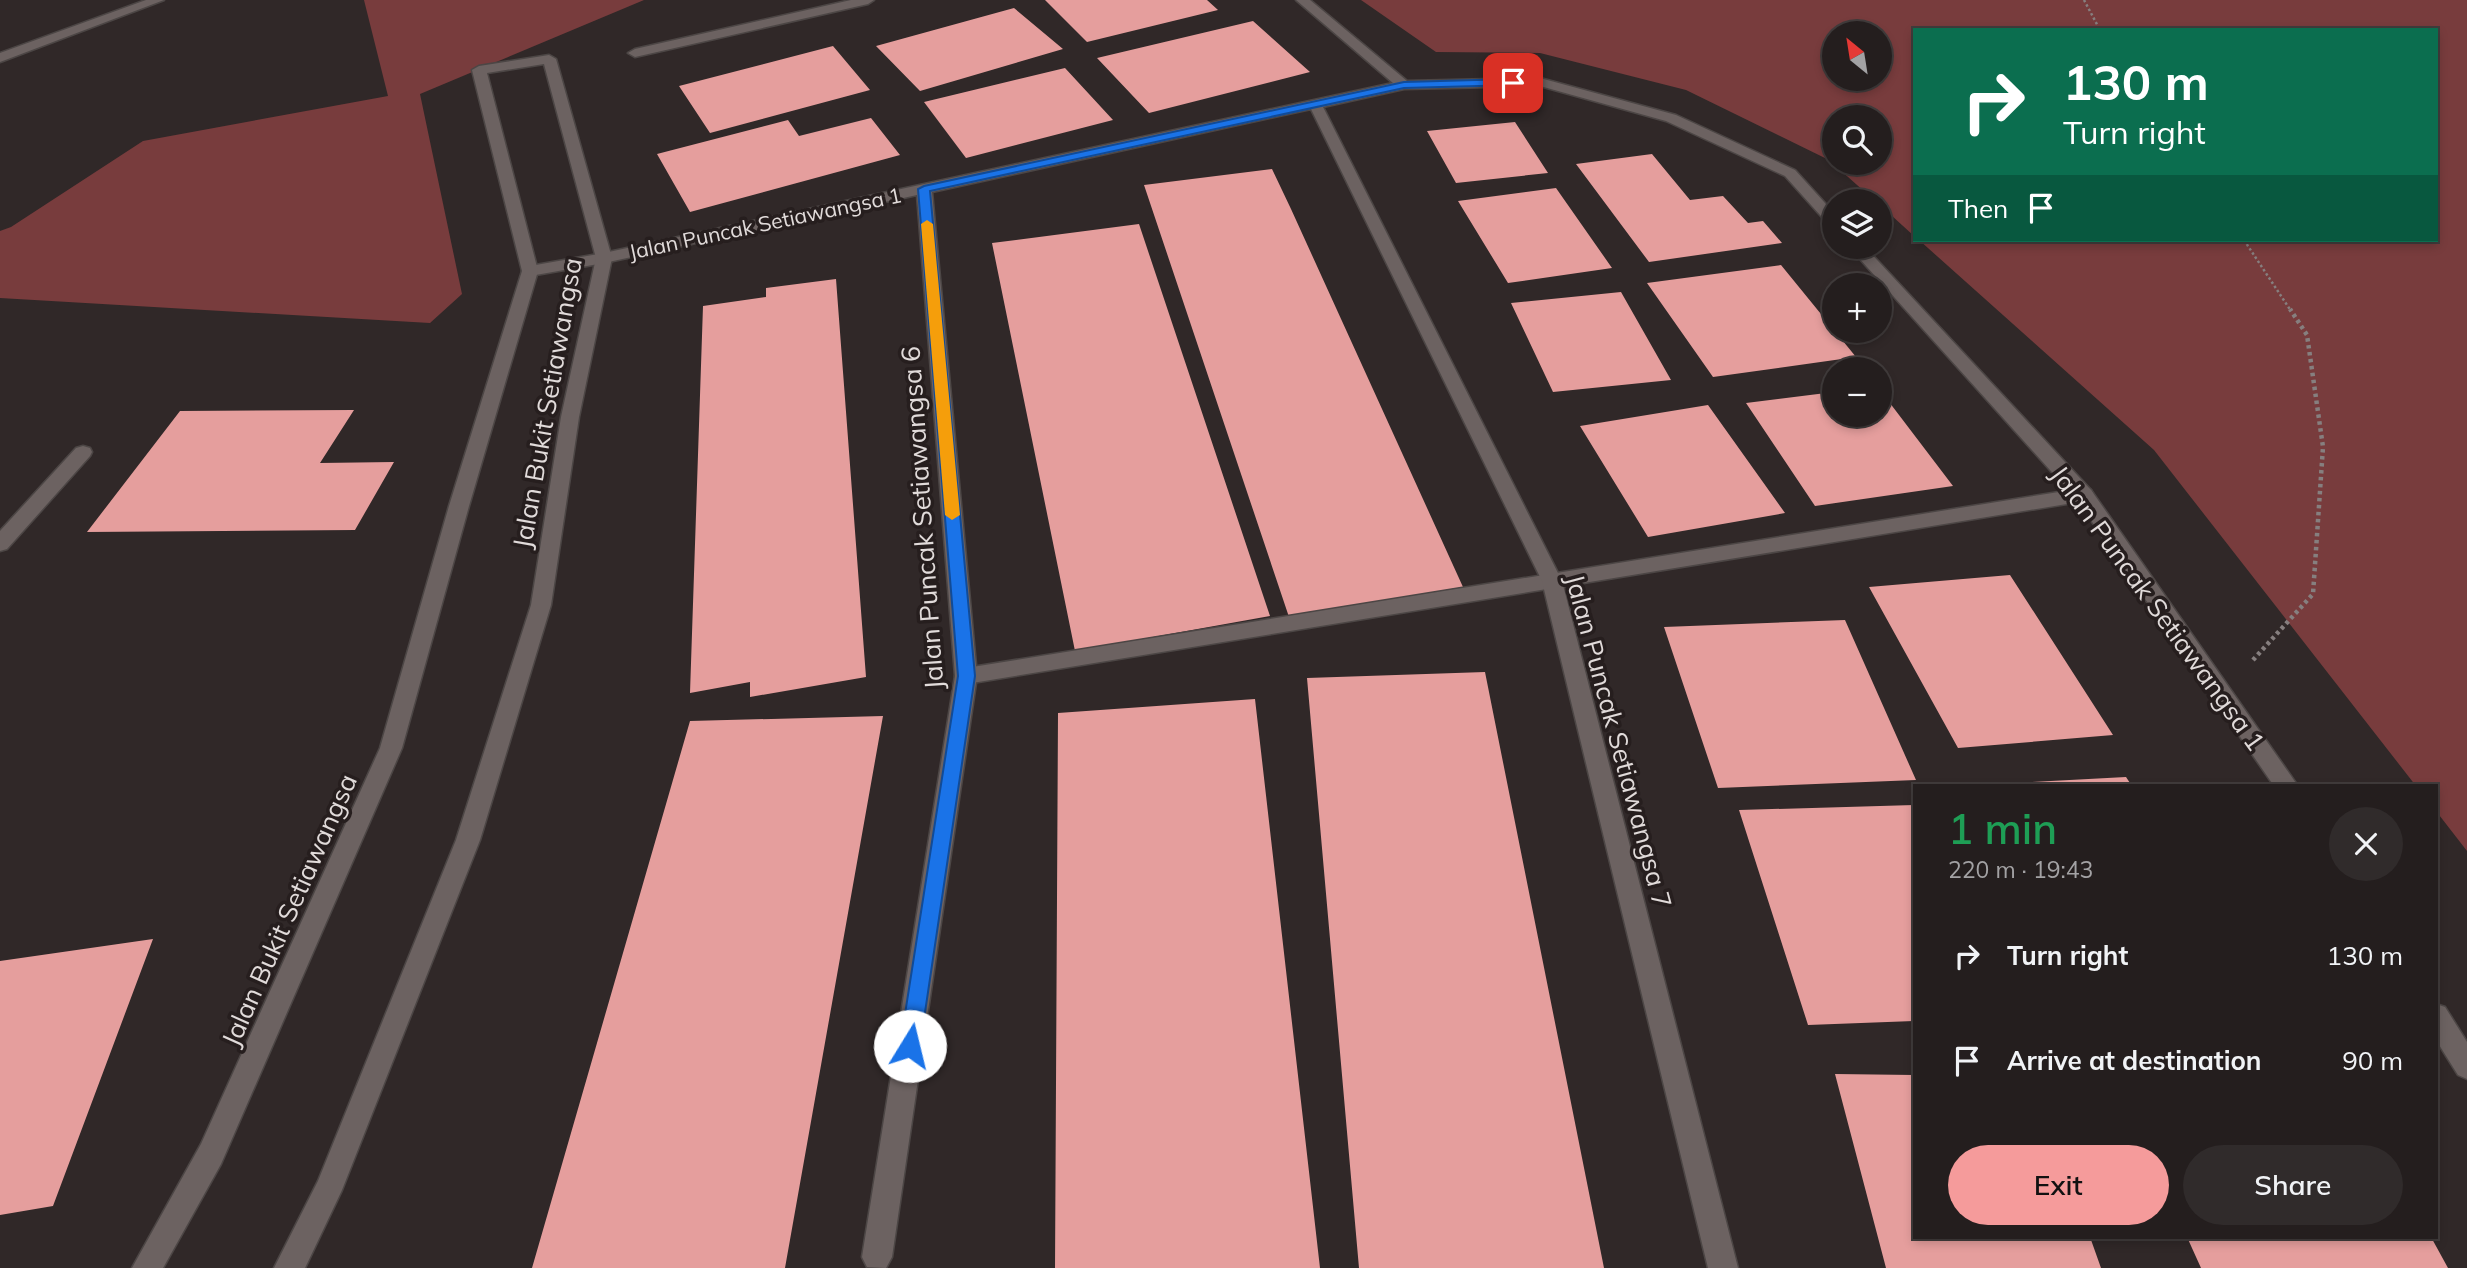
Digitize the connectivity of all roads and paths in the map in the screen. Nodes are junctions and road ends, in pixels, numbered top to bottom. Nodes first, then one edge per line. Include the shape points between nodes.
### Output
1 (158, 0) edge
2 (868, 0) edge
3 (1303, 0) edge
4 (2084, 0) edge
5 (2099, 28) edge
6 (635, 53) dead end
7 (0, 58) edge
8 (1404, 85) junction
9 (1315, 104) junction
10 (924, 189) junction
11 (1822, 209) edge
12 (2245, 242) edge
13 (604, 258) junction
14 (1868, 259) edge
15 (530, 271) junction
16 (83, 452) dead end
17 (2084, 495) junction
18 (0, 544) edge
19 (1552, 581) junction
20 (967, 676) junction
21 (2222, 694) junction
22 (2286, 784) edge
23 (2438, 1019) edge
24 (2467, 1066) edge
25 (877, 1258) dead end
26 (147, 1268) edge
27 (289, 1268) edge
28 (1723, 1268) edge

1 - 7 street
2 - 6 street
3 - 8 street
4 - 5 path
8 - 9 street, Jalan Puncak Setiawangsa 1
8 - 11 street, Jalan Puncak Setiawangsa 1 via 1540,82 1671,118 1790,173
9 - 10 street, Jalan Puncak Setiawangsa 1
9 - 19 street, Jalan Puncak Setiawangsa 7
10 - 13 street, Jalan Puncak Setiawangsa 1
10 - 20 street, Jalan Puncak Setiawangsa 6
12 - 21 path via 2307,335 2323,447 2313,594
13 - 15 street, Jalan Puncak Setiawangsa 1
13 - 15 street, Jalan Bukit Setiawangsa via 549,59 479,69
13 - 27 street, Jalan Bukit Setiawangsa via 570,417 541,605 468,840 328,1191
14 - 17 street, Jalan Puncak Setiawangsa 1
15 - 26 street, Jalan Bukit Setiawangsa via 391,748 211,1154
16 - 18 street
17 - 19 street
17 - 21 street, Jalan Puncak Setiawangsa 1
19 - 20 street
19 - 28 street, Jalan Puncak Setiawangsa 7
20 - 25 street, Jalan Puncak Setiawangsa 6
21 - 22 street, Jalan Puncak Setiawangsa 1
23 - 24 street

